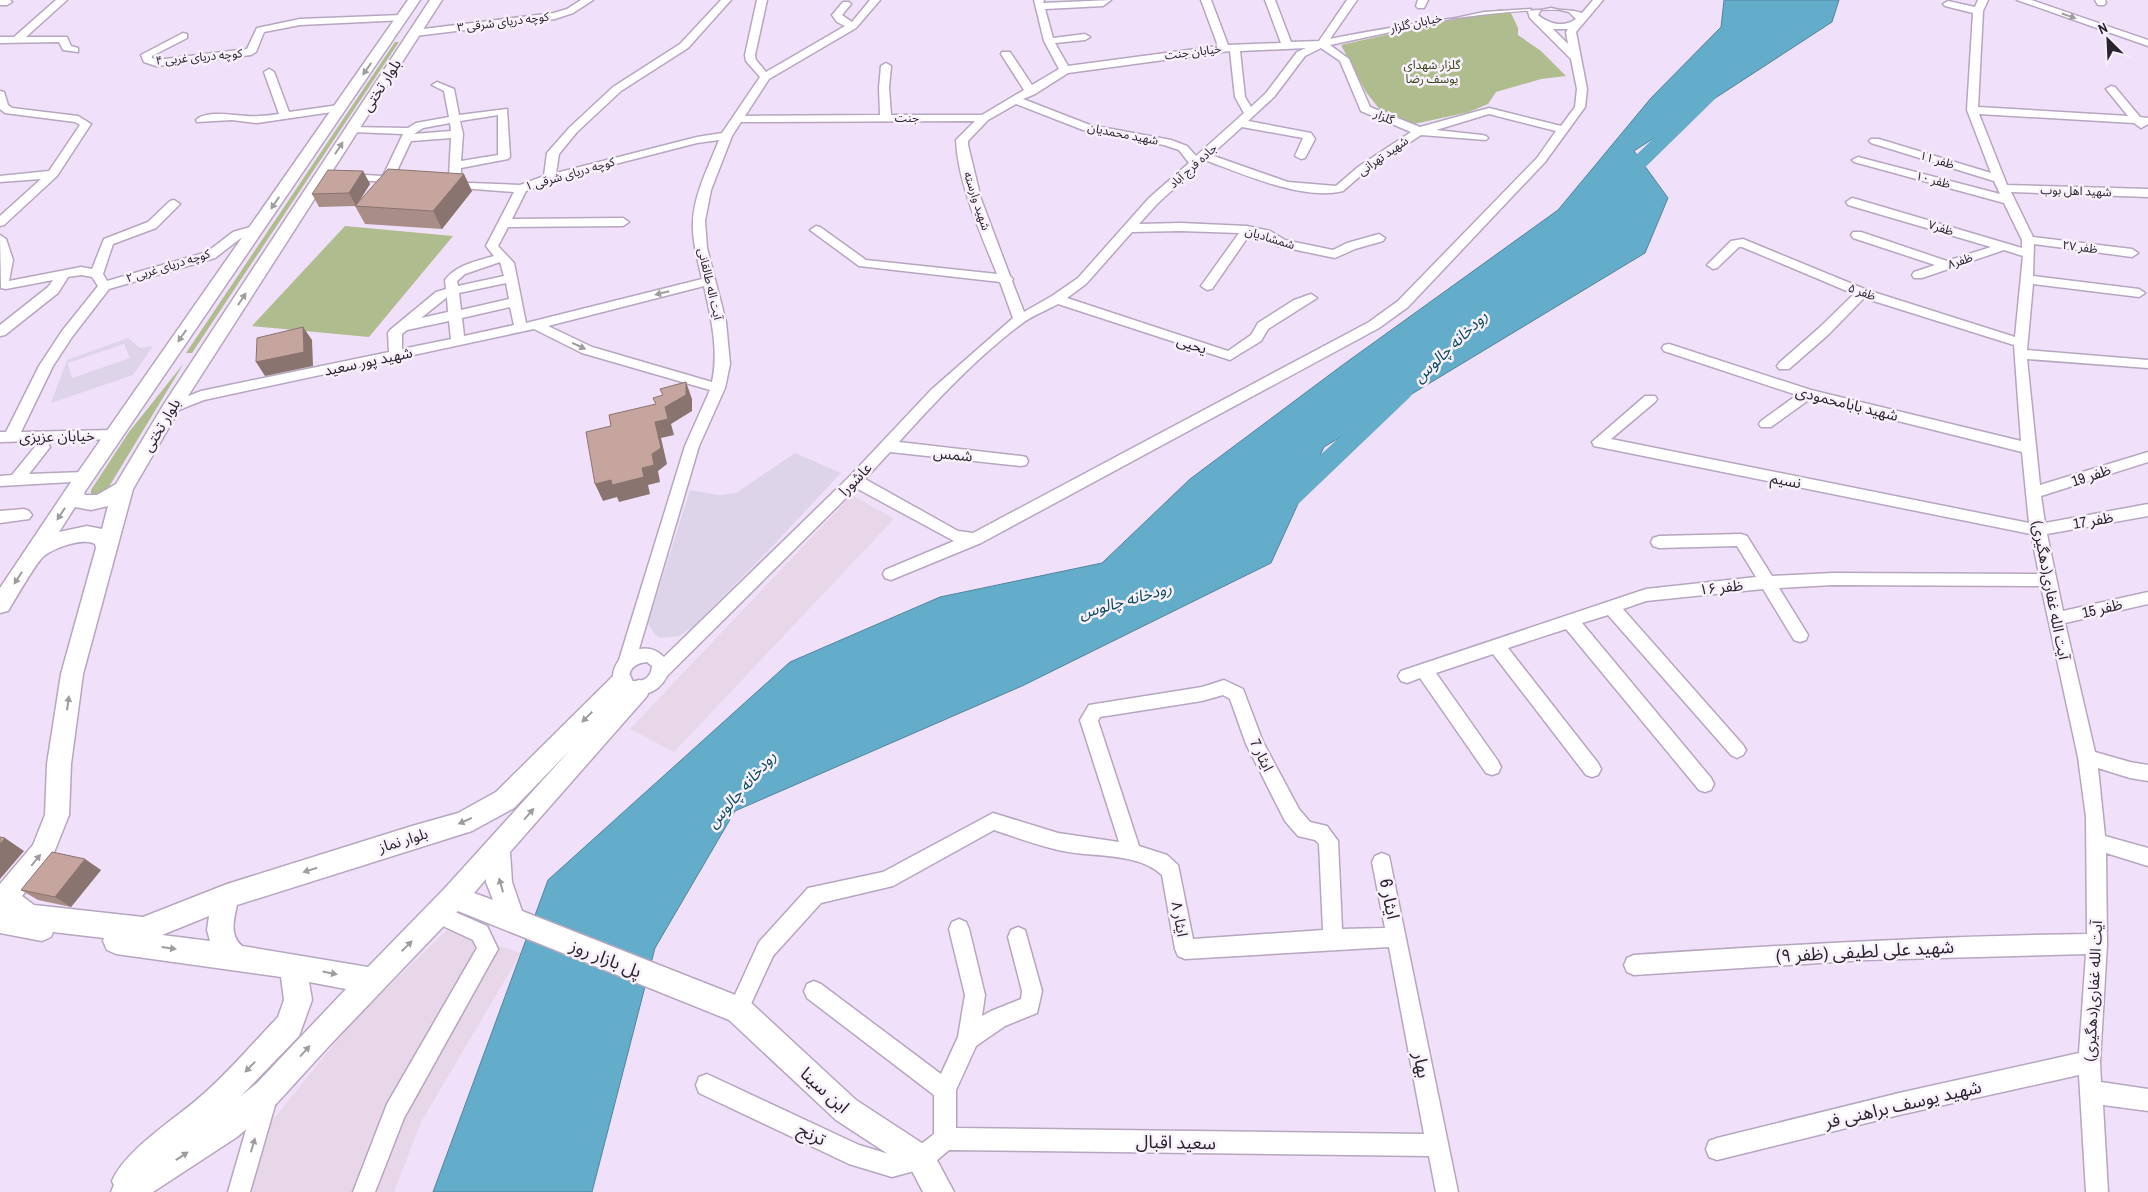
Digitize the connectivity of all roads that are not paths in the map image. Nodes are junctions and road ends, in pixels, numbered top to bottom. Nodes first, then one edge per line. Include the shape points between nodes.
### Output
1 (62, 0) edge
2 (414, 0) edge
3 (436, 0) edge
4 (588, 0) edge
5 (726, 0) edge
6 (762, 0) edge
7 (875, 0) edge
8 (1106, 0) edge
9 (1206, 0) edge
10 (1270, 0) edge
11 (1352, 0) edge
12 (1598, 0) edge
13 (2022, 0) edge
14 (1585, 1) edge
15 (1040, 3) edge
16 (846, 4) dead end
17 (1948, 4) dead end
18 (1550, 5) junction
19 (1980, 5) edge
20 (1512, 6) junction
21 (402, 18) junction
22 (1537, 19) junction
23 (1578, 22) junction
24 (853, 26) junction
25 (413, 35) junction
26 (183, 36) dead end
27 (1085, 37) dead end
28 (388, 39) junction
29 (0, 40) edge
30 (16, 40) junction
31 (1049, 41) junction
32 (2148, 43) edge
33 (1322, 44) junction
34 (1286, 46) junction
35 (1229, 48) junction
36 (74, 50) dead end
37 (1006, 54) dead end
38 (1575, 58) junction
39 (886, 66) dead end
40 (1065, 70) junction
41 (269, 72) dead end
42 (765, 77) junction
43 (437, 85) dead end
44 (2111, 89) dead end
45 (1031, 92) junction
46 (0, 94) edge
47 (1016, 100) junction
48 (339, 108) junction
49 (1972, 113) junction
50 (1250, 114) junction
51 (285, 116) junction
52 (455, 118) junction
53 (737, 118) junction
54 (886, 118) junction
55 (984, 118) junction
56 (200, 120) dead end
57 (1240, 123) junction
58 (2144, 124) edge
59 (352, 129) junction
60 (1564, 130) junction
61 (1419, 132) junction
62 (457, 134) junction
63 (409, 135) junction
64 (726, 136) junction
65 (1482, 138) dead end
66 (1874, 141) dead end
67 (1301, 156) dead end
68 (1200, 160) junction
69 (1858, 160) dead end
70 (455, 166) junction
71 (53, 174) junction
72 (322, 176) junction
73 (549, 178) junction
74 (0, 179) edge
75 (387, 180) junction
76 (406, 182) edge
77 (436, 183) edge
78 (455, 184) junction
79 (521, 188) junction
80 (2004, 189) junction
81 (2148, 193) edge
82 (1852, 202) dead end
83 (174, 204) dead end
84 (0, 222) edge
85 (623, 222) dead end
86 (503, 223) junction
87 (1128, 228) junction
88 (257, 229) junction
89 (816, 230) dead end
90 (1247, 230) junction
91 (1857, 235) dead end
92 (1379, 238) dead end
93 (0, 240) edge
94 (2002, 247) junction
95 (2029, 247) junction
96 (2132, 253) dead end
97 (502, 257) junction
98 (1713, 265) dead end
99 (1946, 265) junction
100 (97, 274) junction
101 (63, 275) junction
102 (1918, 275) dead end
103 (511, 278) junction
104 (1007, 279) junction
105 (2027, 279) junction
106 (710, 281) junction
107 (104, 286) junction
108 (1207, 286) dead end
109 (3, 289) edge
110 (452, 291) junction
111 (1862, 293) junction
112 (2139, 293) dead end
113 (1311, 298) dead end
114 (1057, 299) junction
115 (515, 302) junction
116 (456, 315) junction
117 (1020, 319) junction
118 (535, 325) junction
119 (402, 326) junction
120 (521, 328) junction
121 (0, 332) edge
122 (458, 342) junction
123 (1669, 348) dead end
124 (2021, 349) junction
125 (396, 355) junction
126 (2148, 364) edge
127 (1784, 366) dead end
128 (185, 387) junction
129 (718, 388) junction
130 (1808, 394) junction
131 (201, 396) junction
132 (1650, 399) dead end
133 (171, 408) junction
134 (1766, 424) dead end
135 (114, 434) junction
136 (6, 437) edge
137 (886, 446) junction
138 (43, 447) dead end
139 (2028, 448) junction
140 (2148, 456) edge
141 (1021, 461) dead end
142 (85, 477) junction
143 (16, 480) junction
144 (855, 480) junction
145 (0, 481) edge
146 (123, 489) junction
147 (74, 493) junction
148 (2033, 493) junction
149 (2148, 510) edge
150 (24, 515) dead end
151 (0, 517) edge
152 (2038, 530) junction
153 (975, 539) junction
154 (1659, 542) dead end
155 (107, 549) junction
156 (36, 551) junction
157 (891, 574) dead end
158 (2049, 580) junction
159 (1768, 582) junction
160 (2147, 598) edge
161 (0, 606) edge
162 (1610, 606) junction
163 (2056, 619) junction
164 (1569, 620) junction
165 (637, 629) junction
166 (1800, 635) dead end
167 (1496, 645) junction
168 (654, 661) junction
169 (629, 678) junction
170 (1737, 750) dead end
171 (2087, 757) junction
172 (1492, 767) dead end
173 (1592, 769) dead end
174 (2148, 773) edge
175 (1705, 784) dead end
176 (2096, 842) junction
177 (497, 850) junction
178 (1132, 852) junction
179 (2148, 857) edge
180 (1382, 862) dead end
181 (227, 896) junction
182 (446, 905) junction
183 (2, 907) edge
184 (510, 919) junction
185 (959, 929) dead end
186 (1018, 937) dead end
187 (1397, 937) junction
188 (1333, 939) junction
189 (2097, 944) junction
190 (235, 957) junction
191 (1634, 965) dead end
192 (293, 966) junction
193 (373, 981) junction
194 (814, 991) dead end
195 (703, 997) joint
196 (738, 1010) junction
197 (968, 1038) junction
198 (2089, 1062) junction
199 (708, 1085) dead end
200 (945, 1090) junction
201 (2092, 1092) junction
202 (267, 1093) junction
203 (2148, 1100) edge
204 (945, 1139) junction
205 (1437, 1145) junction
206 (1717, 1148) dead end
207 (921, 1159) junction
208 (116, 1192) edge
209 (126, 1192) edge
210 (239, 1192) edge
211 (364, 1192) edge
212 (939, 1192) edge
213 (1448, 1192) edge
214 (2096, 1192) edge

1 - 30 street
2 - 21 main road, بلوار تختی
3 - 25 main road, بلوار تختی
4 - 25 street, کوچه دریای شرقی ۳ via 555,16
5 - 73 street via 684,46 617,89 573,130 553,153
6 - 42 street via 750,55 751,61
7 - 24 street, آیت اله طالقانی
8 - 15 street via 1103,3
9 - 35 street
10 - 34 street
11 - 33 street, جاده فرج آباد
12 - 23 street
13 -> 32 street
14 - 18 street, خیابان گلزار
15 - 31 street
16 - 24 street via 837,14 840,20
17 - 19 street
18 - 20 street, خیابان گلزار
18 - 22 street via 1535,9
18 - 23 street via 1570,8 1576,12
19 - 49 street
20 - 22 street
20 - 33 street, خیابان گلزار via 1484,9
21 - 26 street, کوچه دریای غربی ۴ via 300,22 260,30 251,52 156,63 148,60 146,55
21 - 28 main road, بلوار تختی
22 - 23 street via 1554,26
22 - 38 street
23 - 38 street via 1571,32
24 - 42 street, آیت اله طالقانی
25 - 28 main road
25 - 59 main road, بلوار تختی
27 - 31 street
28 -> 48 main road, بلوار تختی
29 - 30 street
30 - 36 street via 63,39 67,48
31 - 40 street
33 - 34 street, خیابان جنت
33 - 50 street, جاده فرج آباد via 1301,54 1270,95
33 - 61 street, گلزار via 1344,59 1365,109
34 - 35 street, خیابان جنت
35 - 40 street, خیابان جنت
35 - 50 street via 1240,97
37 - 45 street
38 - 60 street via 1582,89 1580,107
39 - 54 street
40 - 45 street, جنت
41 - 51 street
42 - 53 street, آیت اله طالقانی
43 - 52 street via 449,89
44 - 58 street
45 - 47 street, جنت
46 - 71 street via 3,106 9,111 78,119 86,124
47 - 55 street, جنت
47 - 68 street, شهید محمدیان via 1088,128 1168,142
48 - 51 street
48 -> 88 main road, بلوار تختی
49 - 58 street
49 - 80 street
50 - 57 street, جاده فرج آباد
51 - 56 street via 257,120 232,117
52 - 62 street
52 - 63 street via 420,124
52 - 70 street via 503,110 504,157
53 - 54 street, جنت
53 - 64 street, آیت اله طالقانی
54 - 55 street, جنت
55 - 104 street, شهید وارسته via 962,140 962,154 980,217
57 - 67 street via 1307,135 1309,139
57 - 68 street, جاده فرج آباد
59 - 63 street
72 -> 59 main road, بلوار تختی
60 - 61 street, شهید تهرانی via 1488,111
60 - 153 street via 1541,160 1403,304 1374,325
61 - 65 street, گلزار
61 - 68 street, شهید تهرانی via 1362,169 1339,189 1286,184
62 - 63 street
62 - 70 street
63 - 75 street
64 - 73 street, کوچه دریای شرقی ۱ via 696,140
64 - 106 street, آیت اله طالقانی via 705,190 698,221
66 - 80 street, ظفر ۱۱
68 - 87 street, جاده فرج آباد
69 - 80 street, ظفر ۱۰
70 - 78 street
71 - 74 street
71 - 84 street
72 - 75 street
128 -> 72 main road, بلوار تختی
73 - 79 street, کوچه دریای شرقی ۱
75 - 76 street
77 - 78 street, کوچه دریای شرقی ۱
78 - 79 street, کوچه دریای شرقی ۱
79 - 86 street
80 - 81 street, شهید اهل بوب
80 - 95 street
82 - 94 street, ظفر۷
83 - 100 street via 152,225 108,242
85 - 86 street
86 - 97 street via 492,246
87 - 90 street, شمشادیان
87 - 114 street, جاده فرج آباد via 1082,280
88 - 107 street, کوچه دریای غربی ۲ via 237,235 211,256
88 -> 135 main road, بلوار تختی
89 - 104 street via 862,263
90 - 92 street, شمشادیان via 1266,234 1281,243 1335,254
90 - 108 street
91 - 99 street
93 - 109 street via 7,260
94 - 95 street, ظفر۷
94 - 99 street, ظفر۸
95 - 96 street, ظفر ۲۷
95 - 105 street, آیت الله غفاری(دهگیری)
97 - 103 street via 508,263
97 - 110 street via 461,271 451,280
98 - 111 street, ظفر ۵ via 1735,244 1743,243
99 - 102 street, ظفر۸
100 - 101 street via 81,271
100 - 107 street
101 - 109 street
101 - 121 street via 53,290
103 - 110 street
103 - 115 street
104 - 117 street, شهید وارسته
105 - 112 street
105 - 124 street, آیت الله غفاری(دهگیری)
106 -> 118 street, شهید پور سعید
106 - 129 street, آیت اله طالقانی via 719,322 723,364
107 - 136 street via 46,366
110 - 116 street
110 - 119 street via 441,295
111 - 124 street, ظفر ۵
111 - 127 street
113 - 114 street, یحیی via 1263,326 1256,338 1230,356
114 - 117 street, جاده فرج آباد
115 - 116 street
115 - 120 street
116 - 119 street
116 - 122 street
117 - 137 street, عاشورا via 936,393
118 - 120 street, شهید پور سعید
118 -> 129 street via 587,350
119 - 125 street via 395,333
120 - 122 street, شهید پور سعید
122 - 125 street, شهید پور سعید
123 - 130 street, شهید بابامحمودی
124 - 126 street, ظفر ۵
124 - 139 street, آیت الله غفاری(دهگیری)
125 - 131 street, شهید پور سعید
128 - 131 street via 191,394
128 - 133 main road, بلوار تختی
129 - 165 street, آیت اله طالقانی via 692,446
130 - 134 street
130 - 139 street, شهید بابامحمودی
131 - 133 street, شهید پور سعید
132 - 152 street, نسیم via 1599,442
133 - 146 main road, بلوار تختی
135 - 136 street, خیابان عزیزی
135 - 142 main road, بلوار تختی
137 - 141 street, شمس
137 - 144 street, عاشورا
138 - 143 street
139 - 148 street, آیت الله غفاری(دهگیری)
140 - 148 street, ظفر 19
142 - 143 street
142 - 147 main road, بلوار تختی
143 - 145 street
144 - 153 street via 955,536
144 - 168 street, عاشورا via 691,641
146 - 147 main road via 93,503 79,501
146 - 155 main road, بلوار تختی
147 -> 156 main road, بلوار تختی
148 - 152 street, آیت الله غفاری(دهگیری)
149 - 152 street, ظفر 17
150 - 151 street
152 - 158 street, آیت الله غفاری(دهگیری)
153 - 157 street
154 - 159 street via 1742,540
155 - 156 main road via 99,536 83,534 64,538
183 -> 155 main road, بلوار تختی via 42,852 57,815 59,764 72,674
156 -> 161 main road, بلوار تختی
158 - 159 street, ظفر ۱۶ via 1833,579
158 - 163 street, آیت الله غفاری(دهگیری)
159 - 162 street, ظفر ۱۶ via 1646,595
159 - 166 street
160 - 163 street, ظفر 15
162 - 164 street, ظفر ۱۶
162 - 170 street
163 - 171 street, آیت الله غفاری(دهگیری)
164 - 167 street, ظفر ۱۶
164 - 175 street
165 - 168 street via 642,645
165 - 169 street, آیت اله طالقانی
167 - 172 street, ظفر ۱۶ via 1416,673
167 - 173 street
168 - 169 street via 633,658
168 - 169 street, عاشورا via 657,680 651,684
177 -> 169 main road
169 -> 181 main road, بلوار نماز via 505,800 463,823
171 - 174 street
171 - 176 street, آیت الله غفاری(دهگیری)
176 - 179 street
176 - 189 street, آیت الله غفاری(دهگیری)
177 - 182 main road
184 -> 177 main road via 499,882
178 - 188 street, ایثار ۸ via 1160,860 1171,872 1185,949
178 - 188 street, ایثار 7 via 1089,720 1095,710 1202,694 1224,687 1237,694 1255,744 1292,815 1305,830 1320,832 1328,841
178 - 196 street via 1058,842 993,821 886,880 815,895 766,949
180 - 187 street, ایثار 6
181 - 183 main road, بلوار نماز via 142,930 29,917
181 - 190 main road via 220,931 223,947
182 - 184 main road
193 -> 182 main road
182 - 211 street via 480,933 488,950 395,1112
183 -> 190 main road via 93,937
184 - 195 main road, پل بازار روز
185 - 197 street via 975,995
186 - 197 street via 1032,992 1030,1006 998,1018
187 - 188 street, ایثار ۸
187 - 205 street, بهار
189 - 191 street, شهید علی لطیفی (ظفر ۹) via 1880,948
189 - 198 street, آیت الله غفاری(دهگیری)
190 - 192 main road
192 -> 193 main road
192 -> 208 main road via 298,1000 289,1026 211,1107 176,1133
202 -> 193 main road
194 - 200 street
195 - 196 main road, ابن سینا
196 - 207 main road, ابن سینا via 846,1110
197 - 200 street
198 - 201 street, آیت الله غفاری(دهگیری)
198 - 206 street, شهید یوسف براهنی فر
199 - 207 street, ترنج via 857,1156 892,1166
200 - 204 street
201 - 203 street
201 - 214 street, آیت الله غفاری(دهگیری)
209 -> 202 main road via 227,1127
210 -> 202 street
204 - 205 street, سعید اقبال
204 - 207 street
205 - 213 street, بهار
207 - 212 main road, ابن سینا

